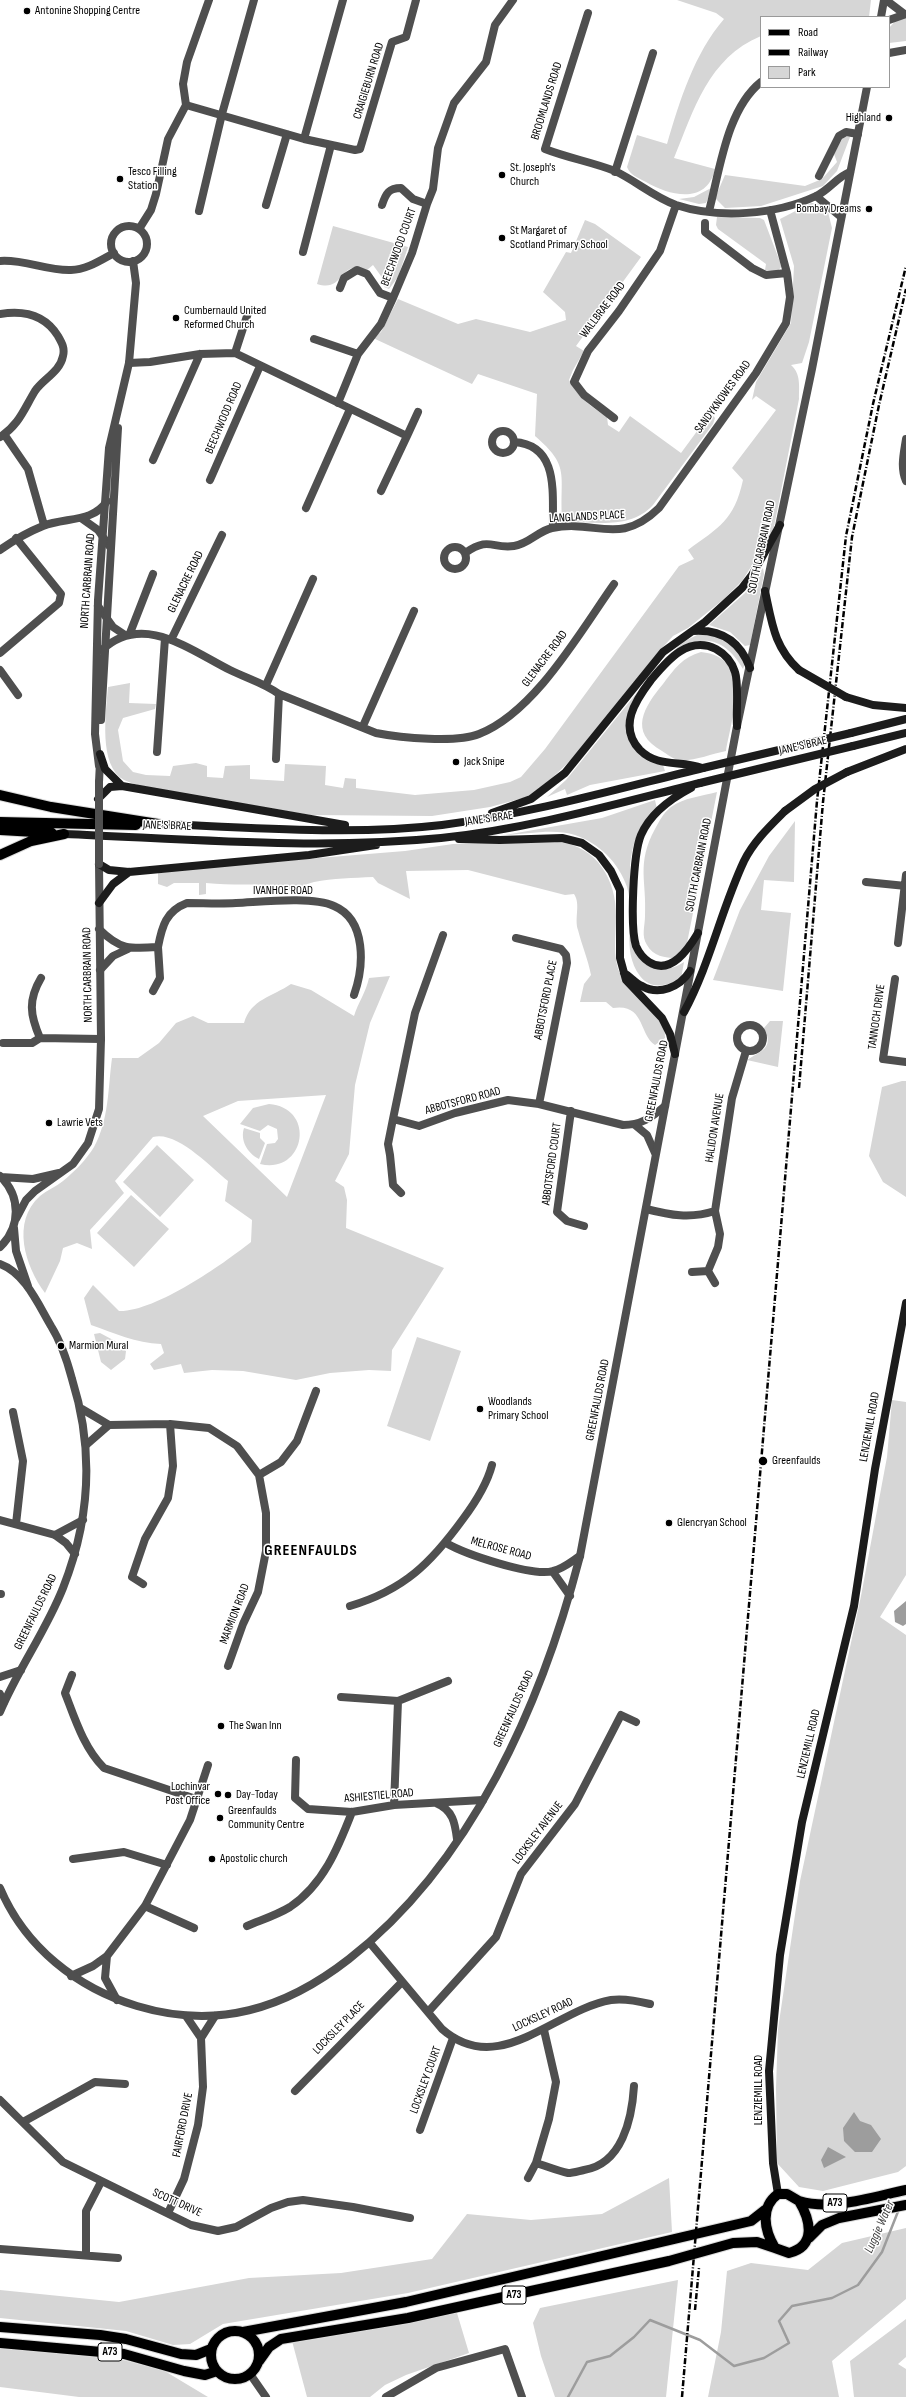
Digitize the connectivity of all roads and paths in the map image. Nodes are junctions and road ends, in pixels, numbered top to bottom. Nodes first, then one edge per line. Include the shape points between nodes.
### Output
1 (209, 0) edge
2 (254, 0) edge
3 (343, 0) edge
4 (416, 0) edge
5 (513, 0) edge
6 (885, 0) edge
7 (588, 13) dead end
8 (904, 14) edge
9 (881, 16) edge
10 (890, 20) edge
11 (906, 50) edge
12 (653, 53) dead end
13 (890, 53) edge
14 (760, 83) edge
15 (867, 88) edge
16 (186, 105) junction
17 (222, 114) junction
18 (287, 134) junction
19 (858, 134) junction
20 (304, 139) junction
21 (331, 145) junction
22 (615, 172) junction
23 (850, 172) junction
24 (819, 176) dead end
25 (816, 196) junction
26 (427, 204) junction
27 (266, 205) dead end
28 (382, 205) dead end
29 (676, 205) junction
30 (770, 210) junction
31 (199, 211) dead end
32 (709, 211) junction
33 (841, 217) junction
34 (705, 223) dead end
35 (140, 229) junction
36 (303, 252) dead end
37 (114, 253) junction
38 (0, 261) edge
39 (133, 261) junction
40 (787, 273) junction
41 (340, 288) dead end
42 (393, 298) junction
43 (248, 313) dead end
44 (0, 314) edge
45 (314, 339) dead end
46 (200, 354) junction
47 (235, 354) junction
48 (358, 354) junction
49 (129, 363) junction
50 (260, 366) junction
51 (120, 400) junction
52 (338, 403) junction
53 (350, 409) junction
54 (418, 412) dead end
55 (614, 418) dead end
56 (2, 436) edge
57 (406, 436) junction
58 (906, 439) edge
59 (514, 442) dead end
60 (154, 460) dead end
61 (210, 480) dead end
62 (906, 481) edge
63 (114, 490) junction
64 (382, 492) dead end
65 (106, 504) junction
66 (306, 508) dead end
67 (81, 518) junction
68 (645, 522) joint
69 (44, 525) junction
70 (780, 525) junction
71 (553, 528) junction
72 (222, 535) dead end
73 (103, 537) junction
74 (16, 538) junction
75 (110, 547) junction
76 (0, 550) edge
77 (465, 553) dead end
78 (153, 574) dead end
79 (313, 579) dead end
80 (614, 584) dead end
81 (765, 592) junction
82 (98, 606) junction
83 (414, 610) dead end
84 (106, 617) junction
85 (692, 632) junction
86 (127, 634) junction
87 (168, 639) junction
88 (105, 647) junction
89 (0, 653) edge
90 (96, 655) junction
91 (750, 668) junction
92 (0, 670) edge
93 (266, 685) junction
94 (279, 694) junction
95 (18, 695) dead end
96 (906, 708) edge
97 (906, 719) edge
98 (363, 726) junction
99 (737, 726) junction
100 (906, 733) edge
101 (906, 749) edge
102 (157, 752) dead end
103 (100, 754) junction
104 (276, 759) dead end
105 (99, 766) junction
106 (702, 768) junction
107 (700, 783) junction
108 (122, 786) junction
109 (0, 795) edge
110 (98, 799) junction
111 (468, 821) junction
112 (0, 822) edge
113 (158, 824) junction
114 (369, 829) junction
115 (0, 830) edge
116 (64, 834) junction
117 (443, 838) junction
118 (386, 842) junction
119 (0, 855) edge
120 (99, 864) junction
121 (130, 872) junction
122 (906, 875) edge
123 (866, 882) dead end
124 (905, 886) edge
125 (99, 903) junction
126 (99, 929) junction
127 (698, 933) junction
128 (443, 935) dead end
129 (516, 938) dead end
130 (898, 943) dead end
131 (158, 947) junction
132 (128, 949) junction
133 (100, 970) junction
134 (690, 971) junction
135 (624, 973) junction
136 (40, 978) dead end
137 (895, 979) dead end
138 (153, 991) dead end
139 (354, 995) dead end
140 (684, 1012) junction
141 (40, 1038) junction
142 (101, 1039) junction
143 (3, 1043) dead end
144 (746, 1051) dead end
145 (675, 1054) junction
146 (906, 1062) edge
147 (539, 1104) junction
148 (665, 1106) junction
149 (571, 1111) junction
150 (392, 1119) junction
151 (635, 1125) junction
152 (655, 1153) junction
153 (63, 1172) junction
154 (0, 1176) edge
155 (401, 1193) dead end
156 (646, 1208) junction
157 (714, 1211) junction
158 (15, 1223) junction
159 (584, 1226) dead end
160 (0, 1247) edge
161 (0, 1264) edge
162 (708, 1271) junction
163 (692, 1272) dead end
164 (715, 1282) dead end
165 (30, 1291) junction
166 (906, 1303) edge
167 (316, 1390) dead end
168 (82, 1409) junction
169 (13, 1412) dead end
170 (170, 1424) junction
171 (109, 1426) junction
172 (86, 1445) junction
173 (492, 1465) dead end
174 (259, 1476) junction
175 (0, 1520) edge
176 (83, 1520) junction
177 (16, 1524) junction
178 (55, 1535) junction
179 (446, 1543) junction
180 (75, 1554) junction
181 (580, 1556) junction
182 (553, 1572) junction
183 (143, 1584) dead end
184 (570, 1596) junction
185 (350, 1606) dead end
186 (228, 1666) dead end
187 (21, 1670) junction
188 (72, 1675) dead end
189 (0, 1677) edge
190 (448, 1681) dead end
191 (341, 1697) dead end
192 (2, 1698) edge
193 (398, 1701) junction
194 (0, 1712) edge
195 (636, 1722) dead end
196 (296, 1760) dead end
197 (208, 1765) dead end
198 (196, 1799) junction
199 (483, 1800) junction
200 (435, 1803) junction
201 (394, 1805) junction
202 (352, 1812) junction
203 (457, 1840) junction
204 (73, 1859) dead end
205 (167, 1865) junction
206 (0, 1888) edge
207 (145, 1906) junction
208 (248, 1926) dead end
209 (194, 1928) dead end
210 (370, 1943) junction
211 (107, 1956) junction
212 (71, 1976) junction
213 (402, 1982) junction
214 (117, 2000) junction
215 (650, 2004) dead end
216 (428, 2012) junction
217 (186, 2016) junction
218 (215, 2016) junction
219 (544, 2030) junction
220 (200, 2038) junction
221 (453, 2038) junction
222 (125, 2084) dead end
223 (634, 2086) dead end
224 (295, 2091) dead end
225 (0, 2100) edge
226 (23, 2122) junction
227 (420, 2130) dead end
228 (536, 2162) junction
229 (528, 2178) dead end
230 (101, 2182) junction
231 (906, 2190) edge
232 (778, 2194) junction
233 (799, 2202) junction
234 (906, 2205) edge
235 (765, 2210) junction
236 (168, 2213) junction
237 (410, 2218) dead end
238 (809, 2238) junction
239 (775, 2248) junction
240 (0, 2249) edge
241 (86, 2255) junction
242 (118, 2258) dead end
243 (0, 2327) edge
244 (243, 2332) junction
245 (0, 2343) edge
246 (211, 2349) junction
247 (259, 2361) junction
248 (217, 2372) junction
249 (250, 2374) junction
250 (266, 2397) edge
251 (386, 2397) edge
252 (522, 2397) edge

1 - 16 street via 187,62 183,84
2 - 17 street
3 - 20 street
4 - 21 street, CRAIGIEBURN ROAD via 406,37 392,42 360,149
5 - 26 street, BEECHWOOD COURT via 495,25 486,62 454,103 438,148 433,189
6 - 8 street
6 - 9 street
7 - 22 street, BROOMLANDS ROAD via 545,150
8 - 10 street
11 - 13 street
12 - 22 street
14 - 32 street via 749,93 735,114
15 - 19 street, SOUTH CARBRAIN ROAD
16 - 17 street, CRAIGIEBURN ROAD
16 - 35 street via 168,139 155,200
17 - 18 street, CRAIGIEBURN ROAD
17 - 31 street
18 - 20 street, CRAIGIEBURN ROAD
18 - 27 street
19 - 23 street, SOUTH CARBRAIN ROAD
19 - 24 street via 842,133
20 - 21 street, CRAIGIEBURN ROAD
21 - 36 street
22 - 29 street, BROOMLANDS ROAD
23 - 25 street, BROOMLANDS ROAD
23 - 33 street, SOUTH CARBRAIN ROAD
25 - 30 street, BROOMLANDS ROAD
25 - 33 street
26 - 28 street, BEECHWOOD COURT via 413,199 402,188 393,188 386,193
26 - 42 street, BEECHWOOD COURT via 412,253
29 - 32 street, BROOMLANDS ROAD
29 - 55 street, WALLBRAE ROAD via 660,251 588,351 574,382 584,395
30 - 32 street, BROOMLANDS ROAD via 742,214
30 - 40 street, SANDYKNOWES ROAD
33 - 70 street, SOUTH CARBRAIN ROAD
34 - 40 street via 705,232 752,268 766,275
35 - 37 street via 130,226 117,231 111,242
35 - 39 street via 147,244 143,255
37 - 38 street via 87,267 71,270
37 - 39 street via 122,260
39 - 49 street, NORTH CARBRAIN ROAD via 136,284
40 - 68 street, SANDYKNOWES ROAD via 790,297 786,323 756,373 659,508
41 - 42 street, BEECHWOOD COURT via 344,278 357,270 367,274 380,293
42 - 48 street, BEECHWOOD COURT via 381,324
43 - 47 street
44 - 56 street via 43,318 52,327 64,347 63,357 52,375 35,390 21,418
45 - 48 street
46 - 47 street
46 - 49 street
46 - 60 street
47 - 50 street
48 - 52 street, BEECHWOOD COURT
49 - 51 street, NORTH CARBRAIN ROAD
50 - 52 street
50 - 61 street, BEECHWOOD ROAD
51 - 63 street, NORTH CARBRAIN ROAD
51 - 65 street, NORTH CARBRAIN ROAD via 110,448
52 - 53 street
53 - 57 street
53 - 66 street
54 - 57 street
56 - 69 street via 28,469
57 - 64 street
58 - 62 street via 902,463
59 - 71 street via 524,442 540,451 550,467
63 - 65 street
63 - 75 street, NORTH CARBRAIN ROAD
65 - 67 street via 98,511
65 - 73 street, NORTH CARBRAIN ROAD
67 - 69 street
67 - 73 street via 91,523
68 - 71 street, LANGLANDS PLACE via 612,530
69 - 74 street
70 - 81 street, SOUTH CARBRAIN ROAD
70 - 85 main road via 742,588
71 - 77 street, LANGLANDS PLACE via 523,545 478,545
72 - 87 street, GLENACRE ROAD
73 - 75 street
73 - 82 street, NORTH CARBRAIN ROAD
74 - 76 street
74 - 89 street via 62,594 59,603
75 - 84 street, NORTH CARBRAIN ROAD
78 - 86 street
79 - 93 street
80 - 98 street, GLENACRE ROAD via 535,694 498,725 478,735 456,739 392,736 376,733
81 - 91 street, SOUTH CARBRAIN ROAD
81 - 96 main road, bridge via 780,647 799,670 846,697 873,705
82 - 84 street
82 - 90 street, NORTH CARBRAIN ROAD
83 - 98 street
84 - 86 street via 113,627
84 - 88 street, NORTH CARBRAIN ROAD
85 - 91 main road via 718,633 732,640 743,652
85 - 111 main road via 663,652 576,761 553,784 530,799
86 - 87 street, GLENACRE ROAD via 148,633
86 - 88 street
87 - 93 street, GLENACRE ROAD
87 - 102 street, GLENACRE ROAD
88 - 90 street
88 - 103 street, NORTH CARBRAIN ROAD
90 - 105 street, NORTH CARBRAIN ROAD via 96,740
91 - 99 street, SOUTH CARBRAIN ROAD
92 - 95 street
93 - 94 street, GLENACRE ROAD
94 - 98 street, GLENACRE ROAD
94 - 104 street
97 - 106 main road, JANE'S BRAE, bridge
99 - 106 main road via 736,675 731,663 720,652 705,646 687,647 661,668 634,703 629,720 631,735 639,749 655,760
99 - 127 street, SOUTH CARBRAIN ROAD
100 - 107 main road, JANE'S BRAE, bridge
101 - 140 main road, bridge via 848,772 815,789 785,811 767,829 745,860 702,975
103 - 105 street, NORTH CARBRAIN ROAD
103 - 108 main road via 105,769
105 - 110 street, NORTH CARBRAIN ROAD, bridge
106 - 111 main road, JANE'S BRAE via 601,793
107 - 117 main road, JANE'S BRAE via 518,827
107 - 127 main road via 673,799 651,819 641,834 633,863 634,940 640,954 652,964 668,964 683,955
108 - 110 main road via 110,787
108 - 114 main road
109 - 113 main road via 51,807
110 - 120 street, NORTH CARBRAIN ROAD, bridge
111 - 114 main road, JANE'S BRAE
112 - 113 main road via 130,826
113 - 114 main road, JANE'S BRAE
115 - 116 main road
116 - 118 main road, JANE'S BRAE via 212,840
116 - 119 main road via 31,841
117 - 118 main road, JANE'S BRAE
117 - 135 main road via 562,838 591,848 606,863 620,890 620,958
118 - 121 main road via 344,852
120 - 121 main road via 110,870
120 - 125 street, NORTH CARBRAIN ROAD
121 - 125 main road via 113,884
122 - 124 street
123 - 124 street
124 - 130 street
125 - 126 street, NORTH CARBRAIN ROAD
126 - 132 street via 114,942
126 - 133 street, NORTH CARBRAIN ROAD
127 - 134 street, SOUTH CARBRAIN ROAD
128 - 150 street via 415,1013
129 - 147 street, ABBOTSFORD PLACE via 561,949 566,955 567,963
131 - 132 street
131 - 138 street, IVANHOE ROAD via 160,978
131 - 139 street, IVANHOE ROAD via 166,918 177,907 187,903 289,901 333,905 348,915 354,923 358,939 361,971
132 - 133 street via 113,956
133 - 142 street, NORTH CARBRAIN ROAD
134 - 135 main road via 676,986 659,990 640,986
134 - 140 street, SOUTH CARBRAIN ROAD
135 - 145 main road via 630,986 656,1010 667,1025
136 - 141 street via 32,992 32,1020
137 - 146 street, TANNOCH DRIVE via 883,1059
140 - 145 street, GREENFAULDS ROAD
141 - 142 street
141 - 143 street via 32,1043
142 - 153 street, NORTH CARBRAIN ROAD via 99,1109 88,1143 73,1164
144 - 157 street, HALIDON AVENUE via 732,1098
145 - 148 street, GREENFAULDS ROAD
147 - 149 street, ABBOTSFORD ROAD
147 - 150 street, ABBOTSFORD ROAD via 508,1100 455,1113 419,1126
148 - 151 street via 644,1122
148 - 152 street, GREENFAULDS ROAD
149 - 151 street, ABBOTSFORD ROAD via 624,1125
149 - 159 street, ABBOTSFORD COURT via 557,1212 567,1221
150 - 155 street via 388,1144 393,1185
151 - 152 street via 647,1135
152 - 156 street, GREENFAULDS ROAD
153 - 154 street, NORTH CARBRAIN ROAD via 33,1180
153 - 158 street, NORTH CARBRAIN ROAD via 26,1200
154 - 158 street, GREENFAULDS ROAD via 12,1194 16,1207
156 - 157 street via 674,1216 700,1216
156 - 181 street, GREENFAULDS ROAD
157 - 162 street, HALIDON AVENUE via 720,1234 718,1247
158 - 160 street, NORTH CARBRAIN ROAD via 12,1233
158 - 165 street, GREENFAULDS ROAD via 16,1251
161 - 165 street, GREENFAULDS ROAD via 17,1275
162 - 163 street
162 - 164 street
165 - 168 street, GREENFAULDS ROAD via 57,1336
166 - 232 main road, LENZIEMILL ROAD via 875,1470 854,1606 802,1822 780,1955 769,2071 773,2163
167 - 174 street via 297,1442 282,1462
168 - 171 street
168 - 172 street, GREENFAULDS ROAD
169 - 177 street via 23,1461
170 - 171 street, MARMION ROAD
170 - 174 street, MARMION ROAD via 209,1428 237,1446
170 - 183 street via 173,1466 168,1498 145,1539 132,1577
171 - 172 street
172 - 176 street, GREENFAULDS ROAD via 88,1477
173 - 179 street, MELROSE ROAD via 476,1501
174 - 186 street, MARMION ROAD via 266,1513 266,1550 258,1592
175 - 177 street
176 - 178 street
176 - 180 street, GREENFAULDS ROAD
177 - 178 street
178 - 180 street
179 - 182 street, MELROSE ROAD via 475,1557 540,1572
179 - 185 street, MELROSE ROAD via 408,1580 368,1601
180 - 187 street, GREENFAULDS ROAD via 63,1589
181 - 182 street
181 - 184 street, GREENFAULDS ROAD
182 - 184 street
184 - 199 street, GREENFAULDS ROAD via 539,1683 517,1734
187 - 189 street
187 - 192 street, GREENFAULDS ROAD
188 - 198 street via 64,1694 78,1729 104,1768
190 - 193 street
191 - 193 street
192 - 194 street, GREENFAULDS ROAD
193 - 201 street
195 - 216 street, LOCKSLEY AVENUE via 621,1715 575,1804 522,1874 496,1937
196 - 202 street, ASHIESTIEL ROAD via 295,1798 308,1809
197 - 198 street
198 - 205 street via 190,1820
199 - 200 street, ASHIESTIEL ROAD
199 - 203 street, GREENFAULDS ROAD
200 - 201 street, ASHIESTIEL ROAD
200 - 203 street via 442,1805 454,1818
201 - 202 street, ASHIESTIEL ROAD
202 - 208 street via 338,1849 317,1882 290,1907
203 - 210 street, GREENFAULDS ROAD via 406,1907
204 - 205 street via 124,1852
205 - 207 street
206 - 212 street, GREENFAULDS ROAD via 16,1920 34,1942
207 - 209 street
207 - 211 street
210 - 213 street, LOCKSLEY ROAD
210 - 218 street, GREENFAULDS ROAD via 328,1976 287,1999 249,2012
211 - 212 street
211 - 214 street via 106,1978
212 - 214 street, GREENFAULDS ROAD via 93,1990
213 - 216 street, LOCKSLEY ROAD
213 - 224 street, LOCKSLEY PLACE
214 - 217 street, GREENFAULDS ROAD via 154,2011
215 - 219 street, LOCKSLEY ROAD via 635,2000 612,2000 586,2007
216 - 221 street, LOCKSLEY ROAD
217 - 218 street, GREENFAULDS ROAD
217 - 220 street, FAIRFORD DRIVE
218 - 220 street
219 - 221 street, LOCKSLEY ROAD via 510,2043 485,2048 467,2045
219 - 228 street via 556,2082 549,2119
220 - 236 street, FAIRFORD DRIVE via 203,2087 198,2124 184,2179
221 - 227 street, LOCKSLEY COURT
222 - 226 street via 95,2082
223 - 228 street via 634,2099 625,2134 608,2161 588,2170 570,2173
225 - 226 street, SCOTT DRIVE
226 - 230 street, SCOTT DRIVE via 63,2162
228 - 229 street
230 - 236 street, SCOTT DRIVE
230 - 241 street via 86,2211
231 - 233 main road, A73 via 814,2206
232 - 233 main road, A73 via 787,2194
232 - 235 main road, A73 via 768,2203
233 - 238 main road via 809,2230
234 - 238 main road, A73 via 862,2213 822,2225
235 - 239 main road via 771,2241
235 - 244 main road, A73 via 751,2221 406,2302
236 - 237 street, SCOTT DRIVE via 191,2225 218,2231 236,2227 288,2202 303,2200
238 - 239 main road, A73 via 797,2251 789,2253
239 - 247 main road, A73 via 757,2242 733,2243 669,2261 439,2311 281,2339 269,2347
240 - 241 street
241 - 242 street
243 - 246 main road, A73 via 100,2335 126,2339 181,2354 196,2355
244 - 246 main road, A73 via 236,2330 223,2333
244 - 247 main road via 255,2340
245 - 248 main road, A73 via 124,2354 184,2371 205,2375
246 - 248 main road via 212,2361
247 - 249 main road, A73
248 - 249 main road, A73 via 222,2376 236,2379
249 - 250 street
251 - 252 street via 436,2368 505,2349

